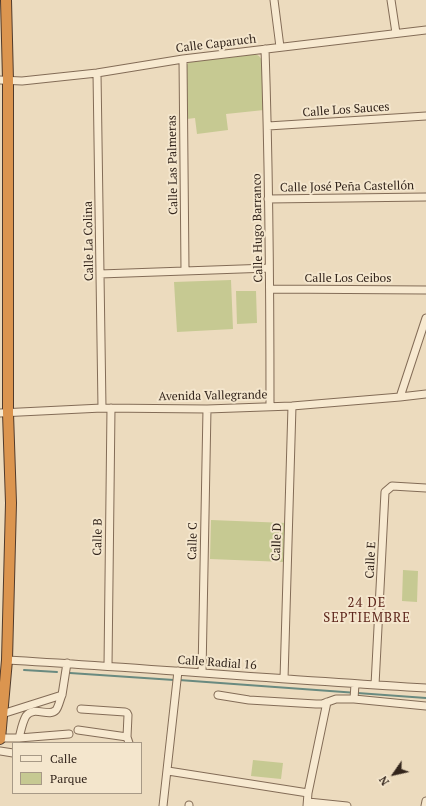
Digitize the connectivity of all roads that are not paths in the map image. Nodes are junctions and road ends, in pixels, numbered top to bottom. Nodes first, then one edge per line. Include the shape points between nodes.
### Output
1 (6, 0) edge
2 (274, 0) edge
3 (391, 0) edge
4 (426, 30) edge
5 (396, 33) junction
6 (280, 47) junction
7 (265, 49) junction
8 (183, 59) junction
9 (98, 73) junction
10 (4, 80) edge
11 (426, 116) edge
12 (268, 126) junction
13 (426, 197) edge
14 (268, 199) junction
15 (269, 268) junction
16 (185, 270) junction
17 (100, 274) junction
18 (270, 289) junction
19 (426, 290) edge
20 (426, 318) edge
21 (426, 394) edge
22 (400, 397) junction
23 (270, 406) junction
24 (292, 406) junction
25 (102, 408) junction
26 (111, 408) junction
27 (207, 409) junction
28 (4, 413) edge
29 (426, 488) edge
30 (7, 660) junction
31 (67, 663) junction
32 (108, 666) junction
33 (178, 671) junction
34 (202, 673) junction
35 (284, 679) junction
36 (375, 685) junction
37 (426, 688) edge
38 (354, 692) junction
39 (62, 695) junction
40 (218, 695) dead end
41 (327, 702) junction
42 (426, 706) edge
43 (80, 708) dead end
44 (2, 714) junction
45 (78, 730) dead end
46 (69, 734) dead end
47 (0, 738) edge
48 (19, 738) junction
49 (128, 740) edge
50 (0, 751) edge
51 (12, 753) edge
52 (168, 771) junction
53 (308, 793) junction
54 (426, 801) edge
55 (307, 804) edge
56 (163, 806) edge
57 (347, 806) edge
58 (425, 806) edge

1 - 10 highway
2 - 6 street
3 - 5 street
4 - 5 street, Calle Caparuch
5 - 6 street, Calle Caparuch
6 - 7 street, Calle Caparuch
7 - 8 street, Calle Caparuch
7 - 12 street, Calle Hugo Barranco
8 - 9 street, Calle Caparuch
8 - 16 street, Calle Las Palmeras
9 - 10 street, Calle Caparuch via 22,81
9 - 17 street, Calle La Colina
10 - 28 highway
11 - 12 street, Calle Los Sauces
12 - 14 street, Calle Hugo Barranco
13 - 14 street, Calle José Peña Castellón
14 - 15 street, Calle Hugo Barranco
15 - 16 street
15 - 18 street, Calle Hugo Barranco
16 - 17 street
17 - 25 street, Calle La Colina
18 - 19 street, Calle Los Ceibos
18 - 23 street, Calle Hugo Barranco
20 - 22 street
21 - 22 street, Avenida Vallegrande
22 - 24 street, Avenida Vallegrande
23 - 24 street, Avenida Vallegrande
23 - 27 street, Avenida Vallegrande
24 - 35 street, Calle D
25 - 26 street, Avenida Vallegrande
25 - 28 street, Avenida Vallegrande
26 - 27 street, Avenida Vallegrande
26 - 32 street, Calle B
27 - 34 street, Calle C
28 - 30 highway via 11,503
29 - 36 street, Calle E via 392,486 385,492
30 - 31 street, Calle Radial 16
30 - 44 highway
31 - 32 street, Calle Radial 16
31 - 39 street
32 - 33 street, Calle Radial 16
33 - 34 street, Calle Radial 16
33 - 52 street
34 - 35 street, Calle Radial 16
35 - 38 street, Calle Radial 16
36 - 37 street, Calle Radial 16
36 - 38 street, Calle Radial 16
38 - 41 street
38 - 42 street
39 - 44 street
39 - 48 street via 53,712 34,711 27,715
40 - 41 street via 249,700 316,704
41 - 53 street
43 - 49 street via 127,713
44 - 47 highway
45 - 49 street
46 - 48 street
47 - 48 street
50 - 51 street
52 - 53 street
52 - 56 street
53 - 55 street
54 - 58 street
55 - 57 street

